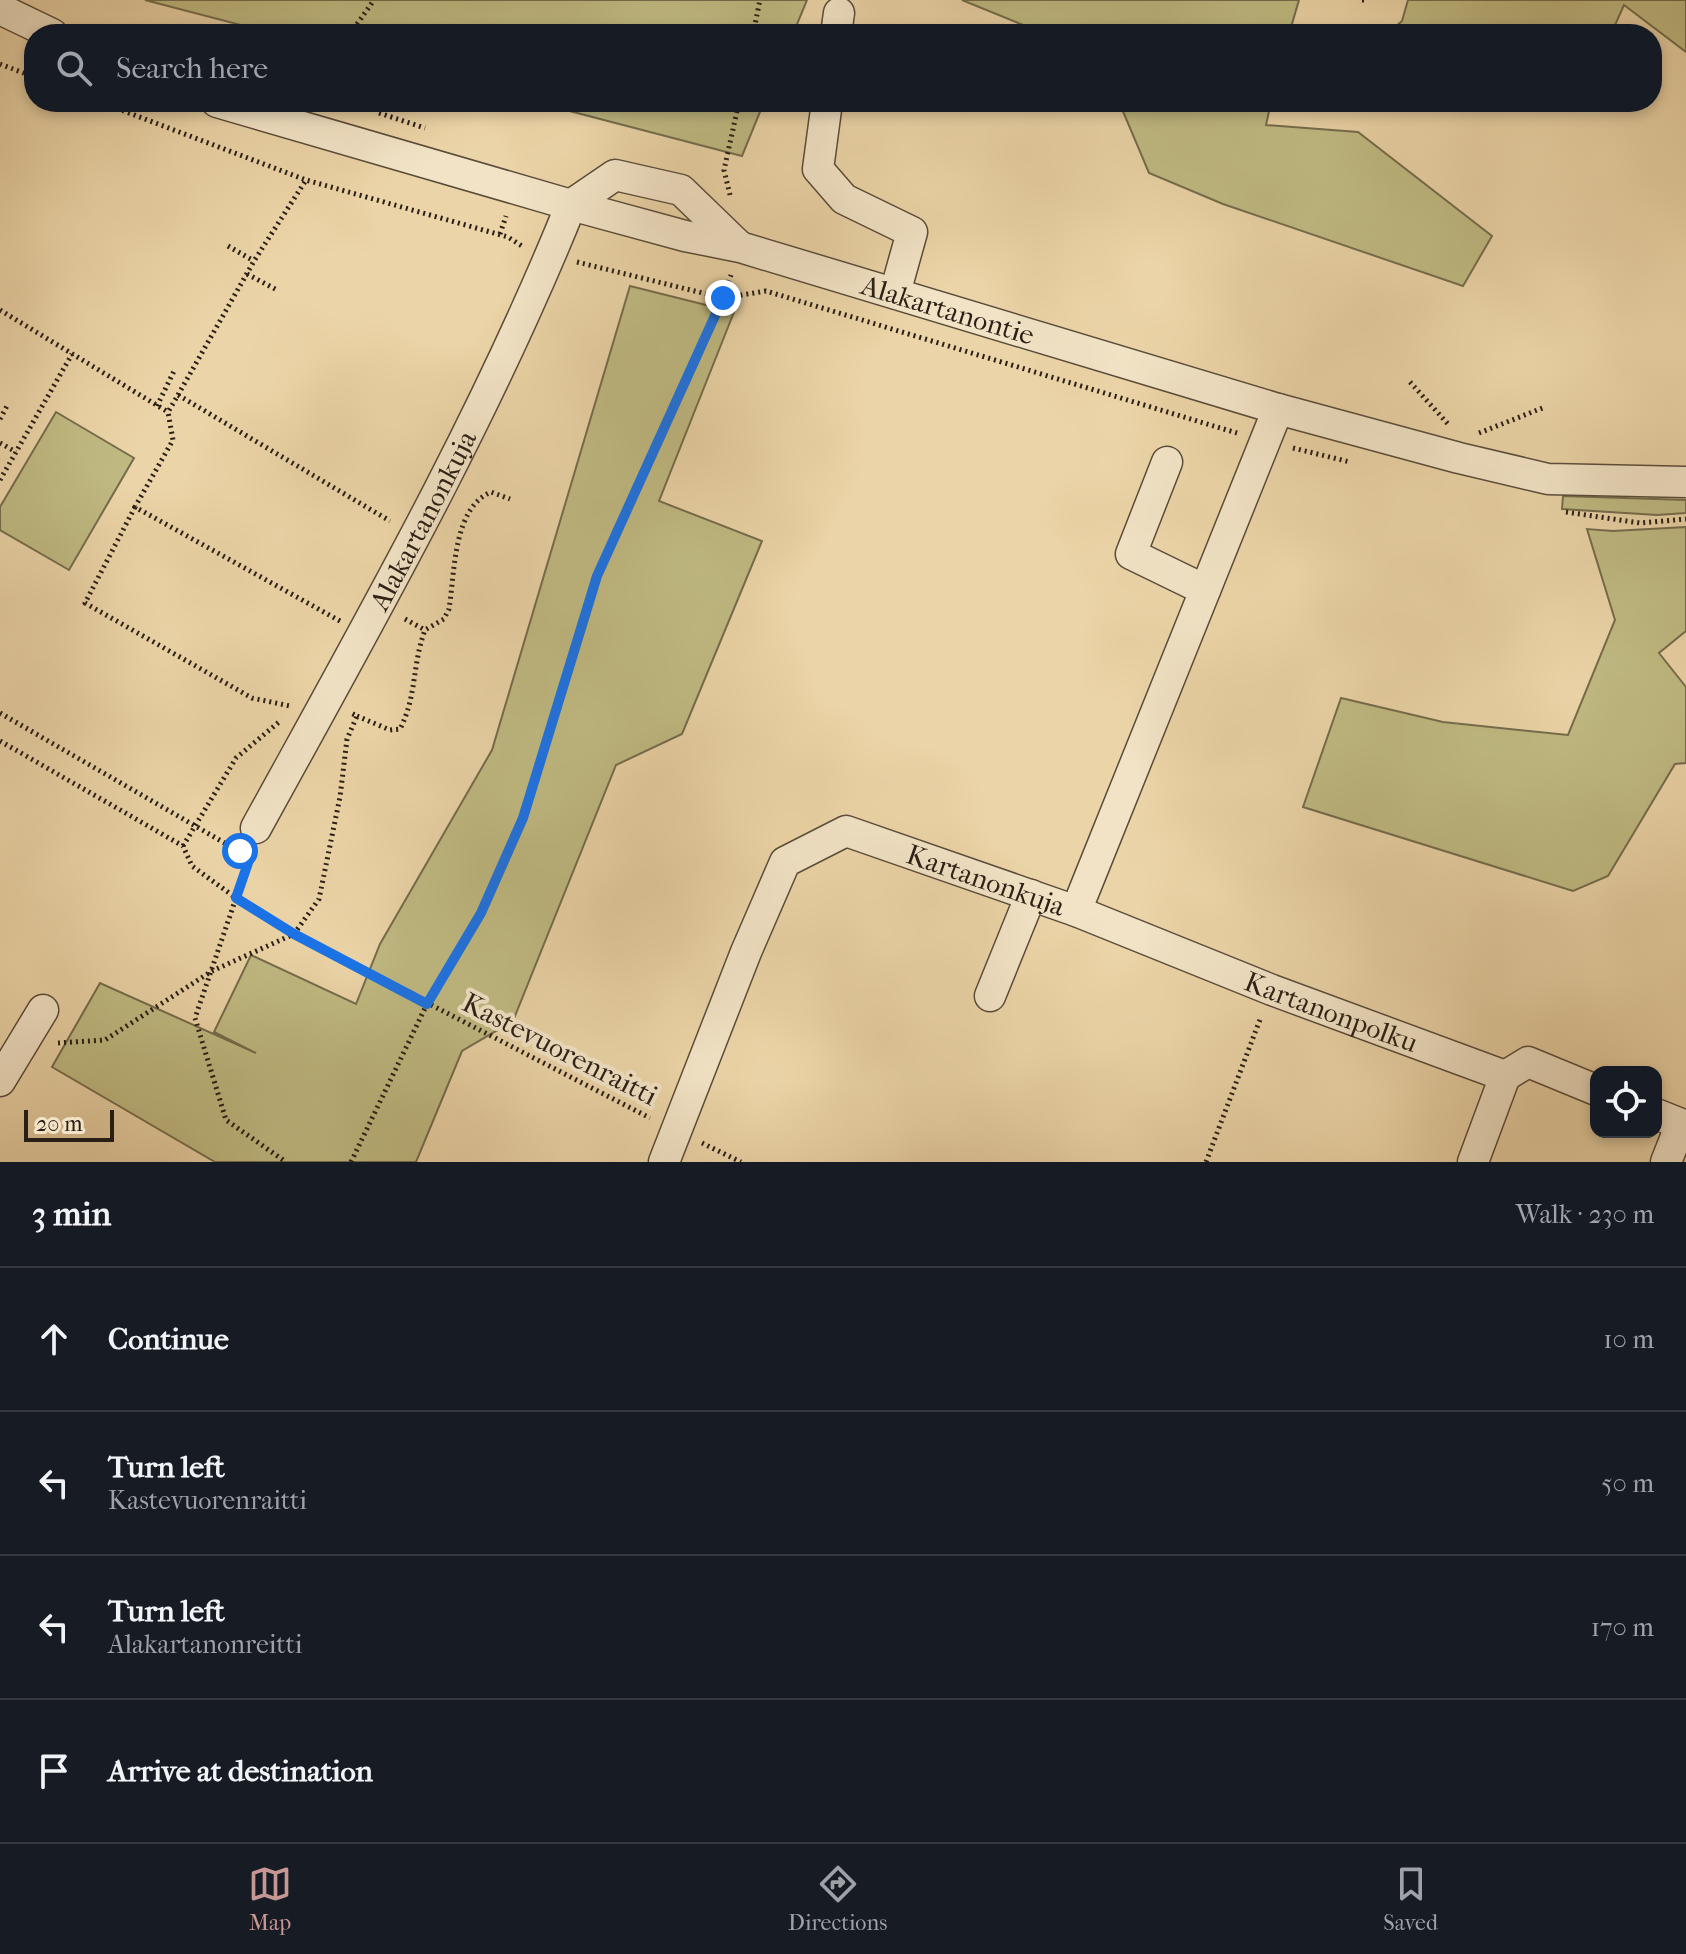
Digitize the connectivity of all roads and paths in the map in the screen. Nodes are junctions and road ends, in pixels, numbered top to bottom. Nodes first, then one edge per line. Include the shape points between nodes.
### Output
1 (374, 0) edge
2 (760, 0) edge
3 (0, 9) edge
4 (31, 24) edge
5 (357, 24) edge
6 (755, 24) edge
7 (0, 64) edge
8 (24, 73) edge
9 (126, 112) edge
10 (251, 112) edge
11 (737, 112) edge
12 (826, 112) edge
13 (306, 180) junction
14 (731, 200) dead end
15 (571, 205) junction
16 (228, 246) dead end
17 (740, 247) junction
18 (551, 255) junction
19 (254, 261) junction
20 (247, 274) junction
21 (277, 290) dead end
22 (895, 293) junction
23 (723, 298) junction
24 (0, 310) edge
25 (72, 354) junction
26 (174, 371) dead end
27 (1410, 382) dead end
28 (178, 395) junction
29 (5, 405) dead end
30 (157, 406) junction
31 (1545, 407) dead end
32 (1278, 409) junction
33 (168, 412) junction
34 (0, 419) edge
35 (1451, 427) dead end
36 (1476, 434) dead end
37 (1265, 441) junction
38 (0, 443) edge
39 (16, 452) junction
40 (1167, 462) dead end
41 (1354, 464) dead end
42 (0, 480) edge
43 (1686, 482) edge
44 (510, 499) dead end
45 (135, 507) junction
46 (1564, 512) dead end
47 (1686, 519) edge
48 (416, 537) junction
49 (1205, 590) junction
50 (345, 623) dead end
51 (326, 700) junction
52 (293, 707) dead end
53 (0, 713) edge
54 (357, 716) junction
55 (0, 741) edge
56 (195, 827) junction
57 (256, 828) dead end
58 (183, 846) junction
59 (1031, 895) junction
60 (236, 898) junction
61 (1076, 911) junction
62 (294, 934) junction
63 (212, 971) junction
64 (1272, 990) junction
65 (990, 996) dead end
66 (427, 1004) junction
67 (43, 1010) dead end
68 (21, 1046) junction
69 (1505, 1076) junction
70 (0, 1081) edge
71 (1590, 1088) edge
72 (1662, 1116) edge
73 (676, 1131) junction
74 (286, 1162) edge
75 (351, 1162) edge
76 (664, 1162) edge
77 (741, 1162) edge
78 (1206, 1162) edge
79 (1473, 1162) edge
80 (1666, 1162) edge

1 - 5 path
2 - 6 path
3 - 4 street
7 - 8 path
9 - 13 path
10 - 15 street, Alakartanontie
11 - 14 path via 724,170
12 - 22 street via 818,169 844,199 912,232
13 - 18 path via 508,237
13 - 19 path
15 - 17 street, Alakartanontie
15 - 17 street via 615,175 681,190
15 - 18 street, Alakartanonkuja
16 - 19 path
17 - 22 street, Alakartanontie
17 - 23 path
18 - 23 path
18 - 48 street, Alakartanonkuja
19 - 20 path
20 - 21 path
20 - 28 path
22 - 32 street, Alakartanontie
23 - 37 path via 766,291
23 - 66 path via 597,576 523,818 481,913
24 - 25 path
25 - 30 path
25 - 39 path
26 - 30 path
27 - 35 path
28 - 33 path
28 - 48 path
29 - 34 path
30 - 33 path
31 - 36 path
32 - 37 street, Kartanonkuja
32 - 43 street, Alakartanontie via 1548,479
33 - 45 path via 173,440
37 - 41 path
37 - 49 street, Kartanonkuja
38 - 39 path
39 - 42 path
40 - 49 street via 1131,554
44 - 54 path via 491,492 478,497 464,517 449,609 444,619 425,630 410,709 400,729
45 - 50 path
45 - 52 path via 85,603 252,698
46 - 47 path via 1640,523
48 - 51 street, Alakartanonkuja
49 - 61 street, Kartanonkuja
51 - 54 path
51 - 57 street, Alakartanonkuja
53 - 56 path
54 - 62 path via 347,739 319,899
55 - 58 path, Kastevuorenraitti
56 - 58 path
56 - 60 path via 240,851 248,863
58 - 60 path, Kastevuorenraitti via 192,866
59 - 61 street, Kartanonkuja
59 - 65 street
59 - 73 street, Kartanonkuja via 846,831 785,862
60 - 62 path, Kastevuorenraitti
60 - 63 path
61 - 64 street, Kartanonpolku
62 - 63 path
62 - 66 path, Kastevuorenraitti
63 - 68 path via 105,1040
63 - 74 path via 195,1018 226,1120
64 - 69 street, Kartanonpolku
64 - 78 path
66 - 73 path, Kastevuorenraitti
66 - 75 path
67 - 68 street
68 - 70 street
69 - 71 street via 1528,1062
69 - 79 street
72 - 80 street via 1681,1124
73 - 76 street, Kartanonkuja
73 - 77 path, Kastevuorenraitti

